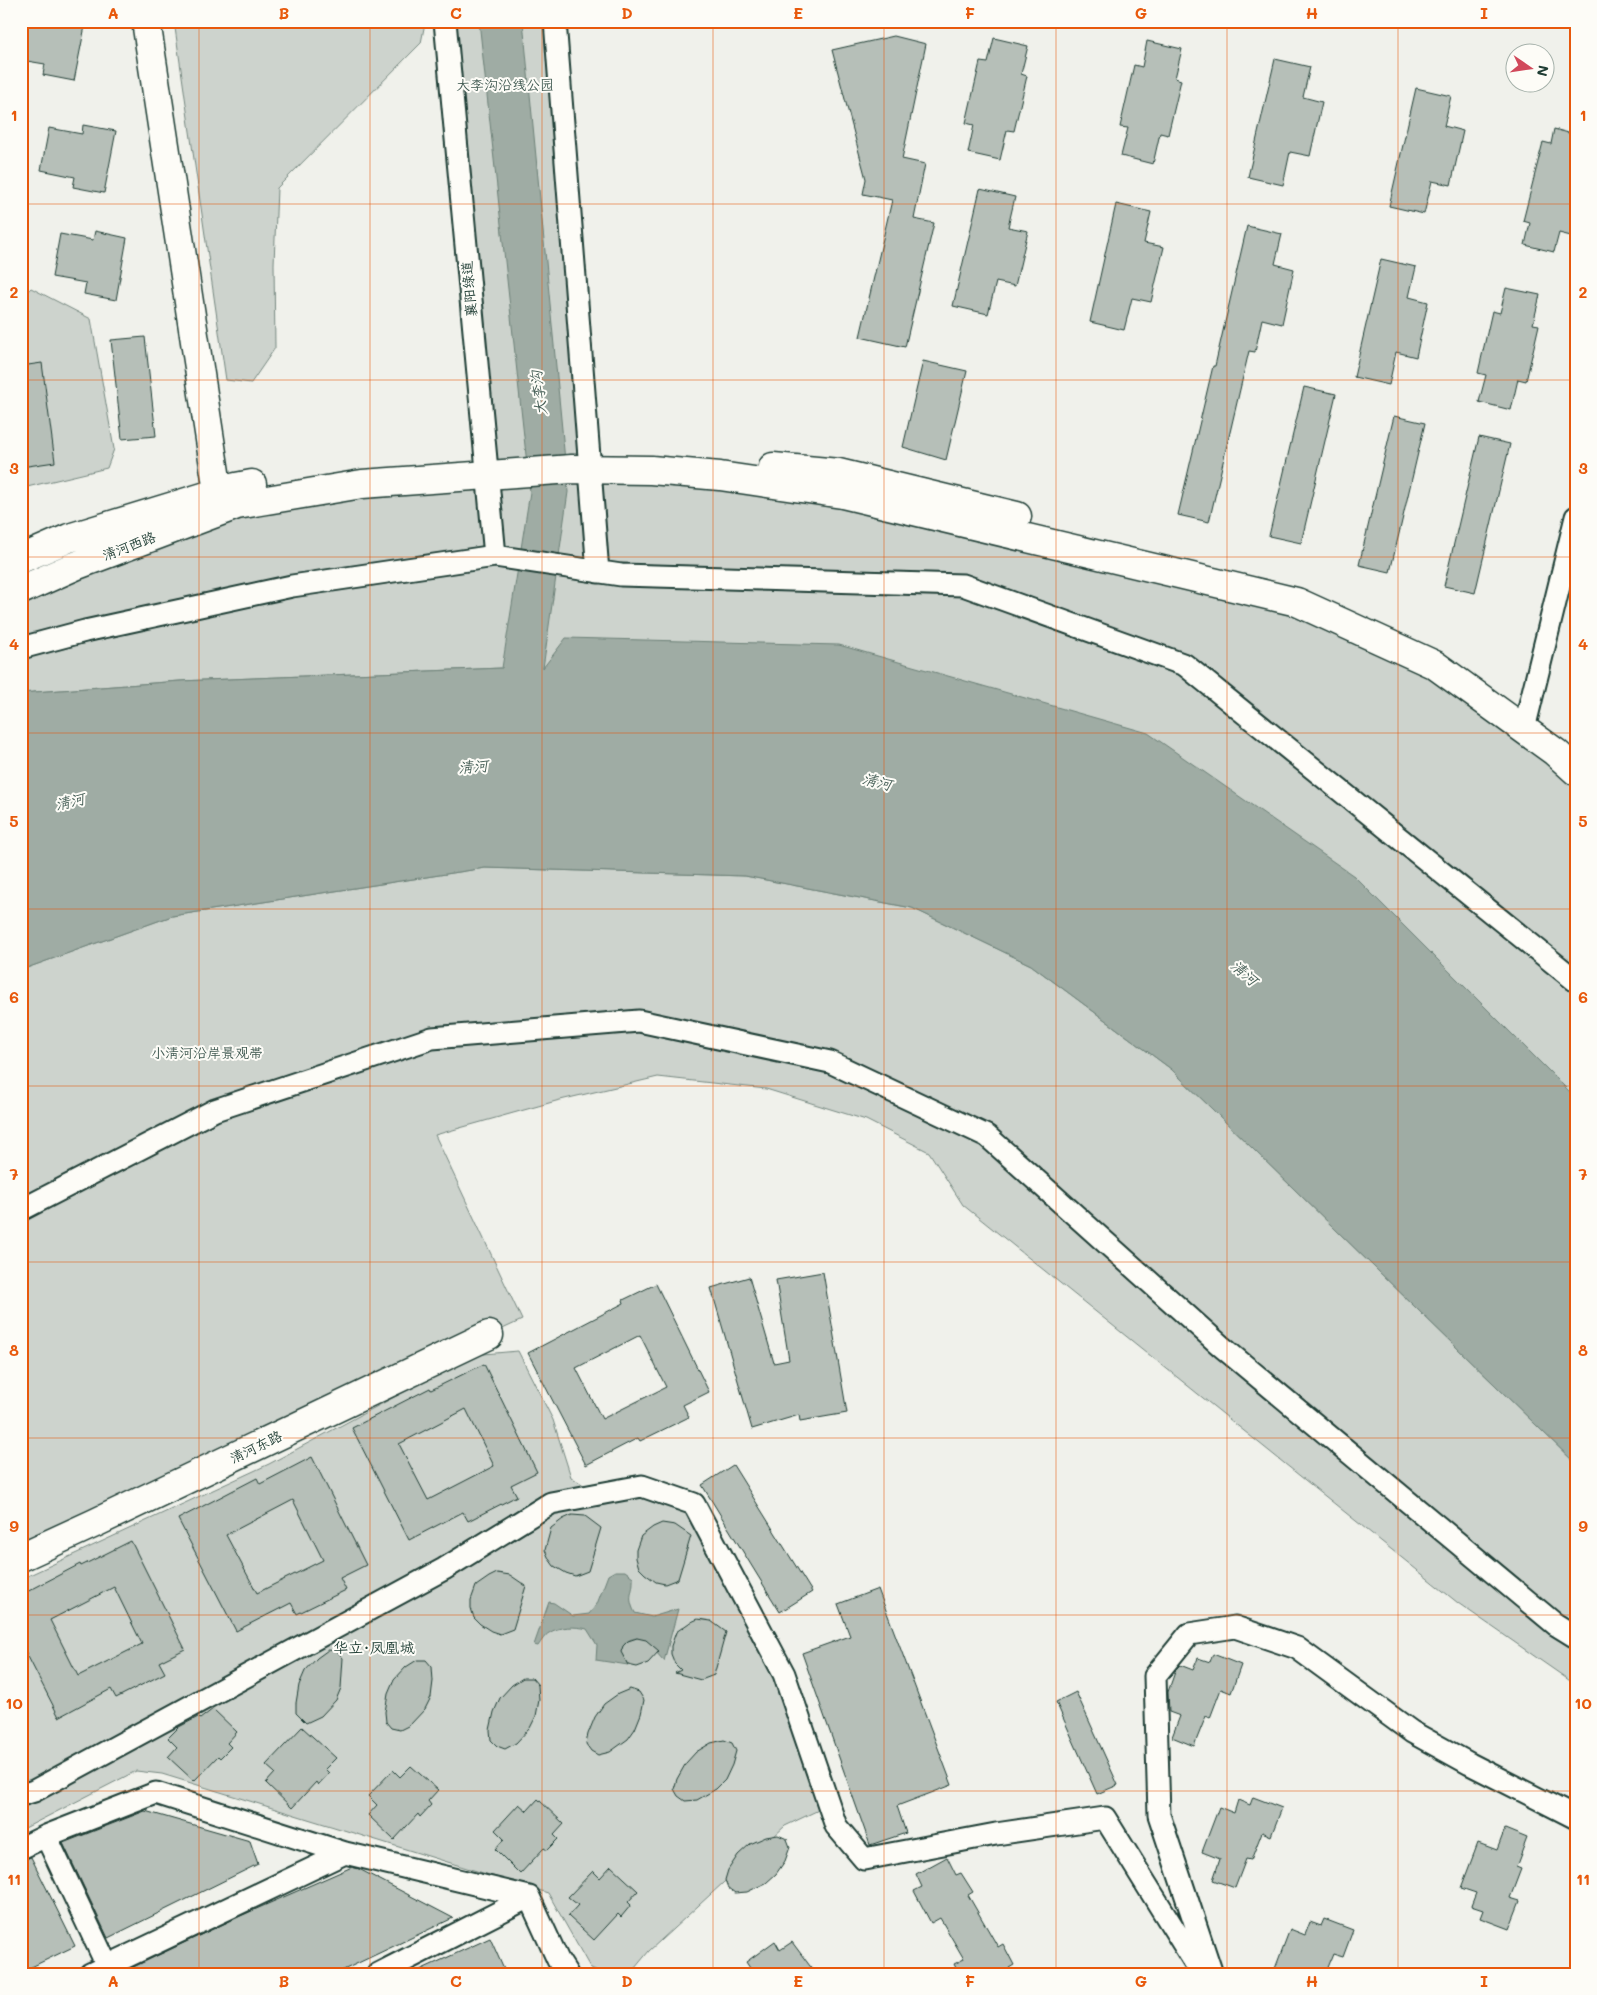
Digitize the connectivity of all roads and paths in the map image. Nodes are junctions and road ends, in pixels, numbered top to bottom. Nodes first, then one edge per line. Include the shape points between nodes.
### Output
1 (146, 21) edge
2 (445, 21) edge
3 (555, 21) edge
4 (582, 462) junction
5 (492, 465) junction
6 (226, 503) junction
7 (1576, 516) edge
8 (503, 557) junction
9 (21, 559) edge
10 (594, 571) junction
11 (21, 590) edge
12 (21, 648) edge
13 (1526, 722) junction
14 (1576, 749) edge
15 (1576, 771) edge
16 (1576, 981) edge
17 (21, 1210) edge
18 (489, 1335) dead end
19 (21, 1557) edge
20 (1576, 1637) edge
21 (21, 1796) edge
22 (1576, 1818) edge
23 (46, 1836) junction
24 (21, 1848) edge
25 (345, 1853) junction
26 (529, 1897) junction
27 (103, 1971) edge
28 (378, 1974) edge
29 (567, 1974) edge
30 (1202, 1974) edge
31 (1212, 1974) edge

1 - 6 main road
2 - 5 street, 襄阳绿道
3 - 4 street
4 - 5 main road
4 - 10 street
4 - 13 main road via 842,494 1297,602 1435,665
5 - 6 main road
5 - 8 street, 襄阳绿道
6 - 9 main road via 69,538
6 - 11 main road, 清河西路
7 - 13 street
8 - 10 street
8 - 12 street via 292,586
10 - 16 street via 621,575 963,585 1185,665
13 - 14 main road
13 - 15 main road
17 - 20 street via 215,1110 432,1038 639,1021 830,1062 987,1136 1221,1346 1548,1618
18 - 19 main road, 清河东路
21 - 30 street via 444,1569 551,1503 642,1486 694,1504 784,1674 836,1826 864,1859 996,1834 1105,1818
22 - 31 street via 1412,1732 1297,1648 1235,1627 1189,1634 1155,1676 1159,1815
23 - 24 street
23 - 25 street via 156,1793
23 - 27 street
25 - 26 street
25 - 27 street
26 - 28 street
26 - 29 street

